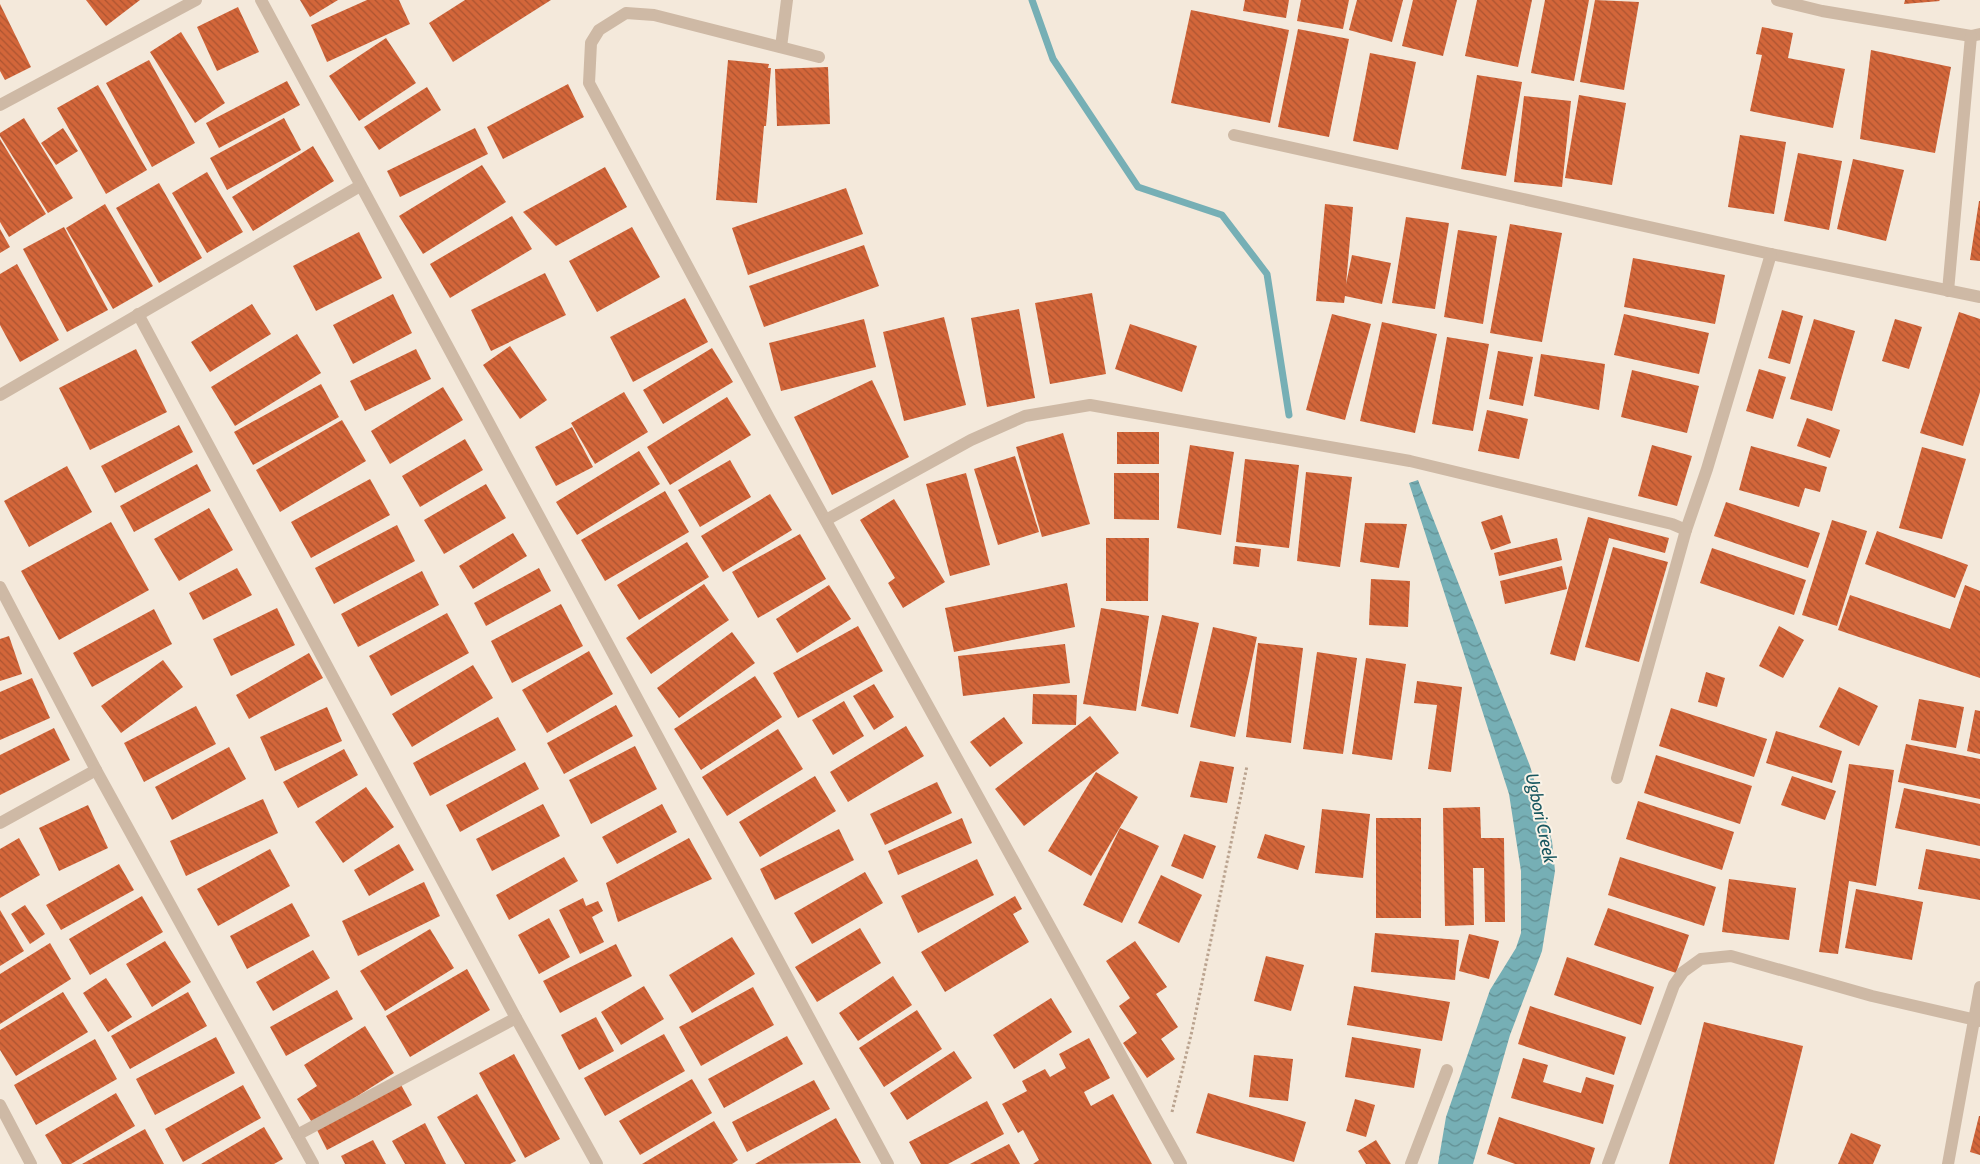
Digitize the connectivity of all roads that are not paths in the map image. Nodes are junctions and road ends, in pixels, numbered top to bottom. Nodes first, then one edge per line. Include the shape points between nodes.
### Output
1 (196, 0) edge
2 (261, 0) edge
3 (787, 0) edge
4 (1778, 0) edge
5 (1823, 5) edge
6 (1975, 35) edge
7 (781, 47) junction
8 (819, 57) dead end
9 (0, 105) edge
10 (1234, 135) dead end
11 (360, 186) junction
12 (1771, 254) junction
13 (1948, 291) junction
14 (1980, 298) edge
15 (138, 314) junction
16 (0, 395) edge
17 (826, 520) junction
18 (1686, 530) junction
19 (0, 587) edge
20 (96, 770) junction
21 (1617, 778) dead end
22 (0, 823) edge
23 (1980, 987) edge
24 (516, 1018) junction
25 (1977, 1020) edge
26 (1447, 1070) dead end
27 (0, 1105) edge
28 (297, 1135) junction
29 (31, 1164) edge
30 (313, 1164) edge
31 (597, 1164) edge
32 (888, 1164) edge
33 (1181, 1164) edge
34 (1411, 1164) edge
35 (1608, 1164) edge
36 (1948, 1164) edge

1 - 9 street
2 - 11 street
3 - 7 street
4 - 5 street
5 - 6 street
6 - 13 street
7 - 8 street
7 - 17 street via 654,15 626,13 599,30 591,43 589,84
10 - 12 street
11 - 15 street
11 - 32 street
12 - 13 street
12 - 18 street
13 - 14 street
15 - 16 street
15 - 24 street
17 - 18 street via 971,440 1025,416 1090,405 1410,462
17 - 33 street
18 - 21 street
19 - 20 street
20 - 22 street
20 - 28 street
23 - 25 street
24 - 28 street
24 - 31 street
25 - 35 street via 1872,996 1731,956 1701,960 1683,972 1674,986
25 - 36 street
26 - 34 street
27 - 29 street
28 - 30 street

